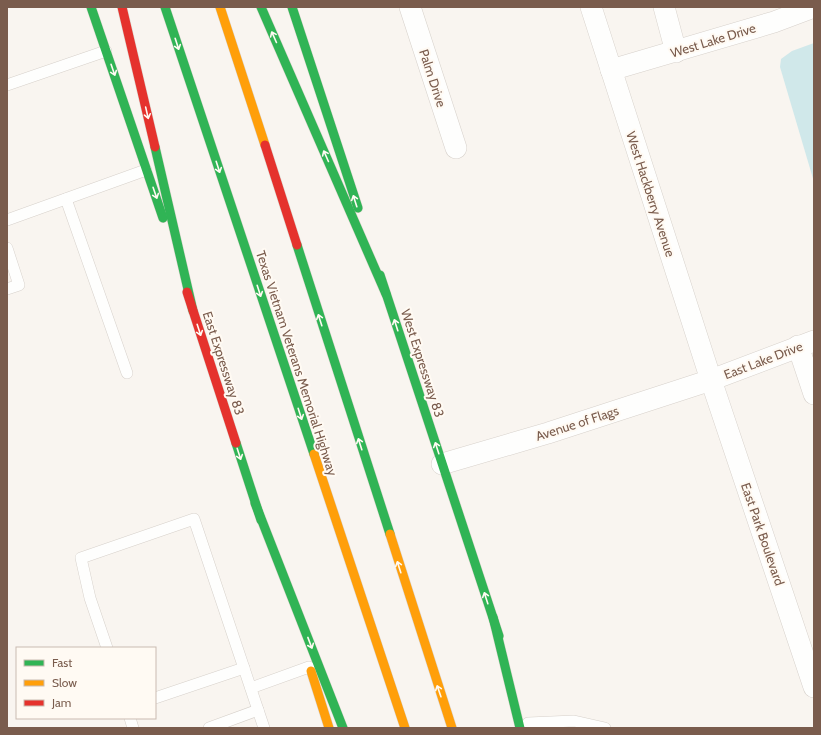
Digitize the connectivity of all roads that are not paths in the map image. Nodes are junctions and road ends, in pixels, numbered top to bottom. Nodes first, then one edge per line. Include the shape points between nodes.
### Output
1 (91, 7) edge
2 (122, 7) edge
3 (165, 7) edge
4 (220, 7) edge
5 (261, 7) edge
6 (292, 7) edge
7 (410, 7) edge
8 (591, 7) edge
9 (664, 7) edge
10 (814, 7) edge
11 (772, 14) edge
12 (106, 52) junction
13 (676, 52) junction
14 (611, 70) junction
15 (7, 85) edge
16 (456, 148) dead end
17 (146, 170) junction
18 (66, 200) junction
19 (7, 220) edge
20 (7, 248) edge
21 (7, 288) edge
22 (386, 294) junction
23 (193, 311) junction
24 (806, 344) edge
25 (127, 373) dead end
26 (711, 380) junction
27 (814, 394) edge
28 (442, 464) junction
29 (255, 503) junction
30 (107, 647) edge
31 (309, 667) junction
32 (244, 668) junction
33 (814, 687) edge
34 (251, 688) junction
35 (156, 698) edge
36 (258, 710) junction
37 (526, 726) edge
38 (209, 728) edge
39 (264, 728) edge
40 (329, 728) edge
41 (344, 728) edge
42 (405, 728) edge
43 (452, 728) edge
44 (605, 728) edge

1 - 12 main road, East Expressway 83
2 -> 23 main road
3 -> 42 main road, Texas Vietnam Veterans Memorial Highway
43 -> 4 main road
22 -> 5 main road
22 -> 6 main road, West Expressway 83
7 - 16 street, Palm Drive
8 - 14 street, West Hackberry Avenue
9 - 13 street
10 - 11 street, West Lake Drive
11 - 13 street, West Lake Drive
12 - 15 lane
12 -> 17 main road, East Expressway 83
13 - 14 street, West Lake Drive
14 - 26 street, West Hackberry Avenue
17 - 18 lane
17 -> 23 main road, East Expressway 83
18 - 19 lane
18 - 25 lane
20 - 21 lane via 19,285
28 -> 22 main road, West Expressway 83
23 -> 29 main road, East Expressway 83
24 - 26 street, East Lake Drive
24 - 27 street
26 - 28 street, Avenue of Flags via 548,433
26 - 33 street, East Park Boulevard
37 -> 28 main road, West Expressway 83
29 - 31 main road, East Expressway 83
29 -> 41 main road
30 - 32 lane via 90,598 81,558 194,519
31 - 34 lane
31 - 40 main road, East Expressway 83
32 - 34 lane
32 - 35 lane
34 - 36 lane
36 - 38 lane
36 - 39 lane
37 - 44 lane via 574,721

